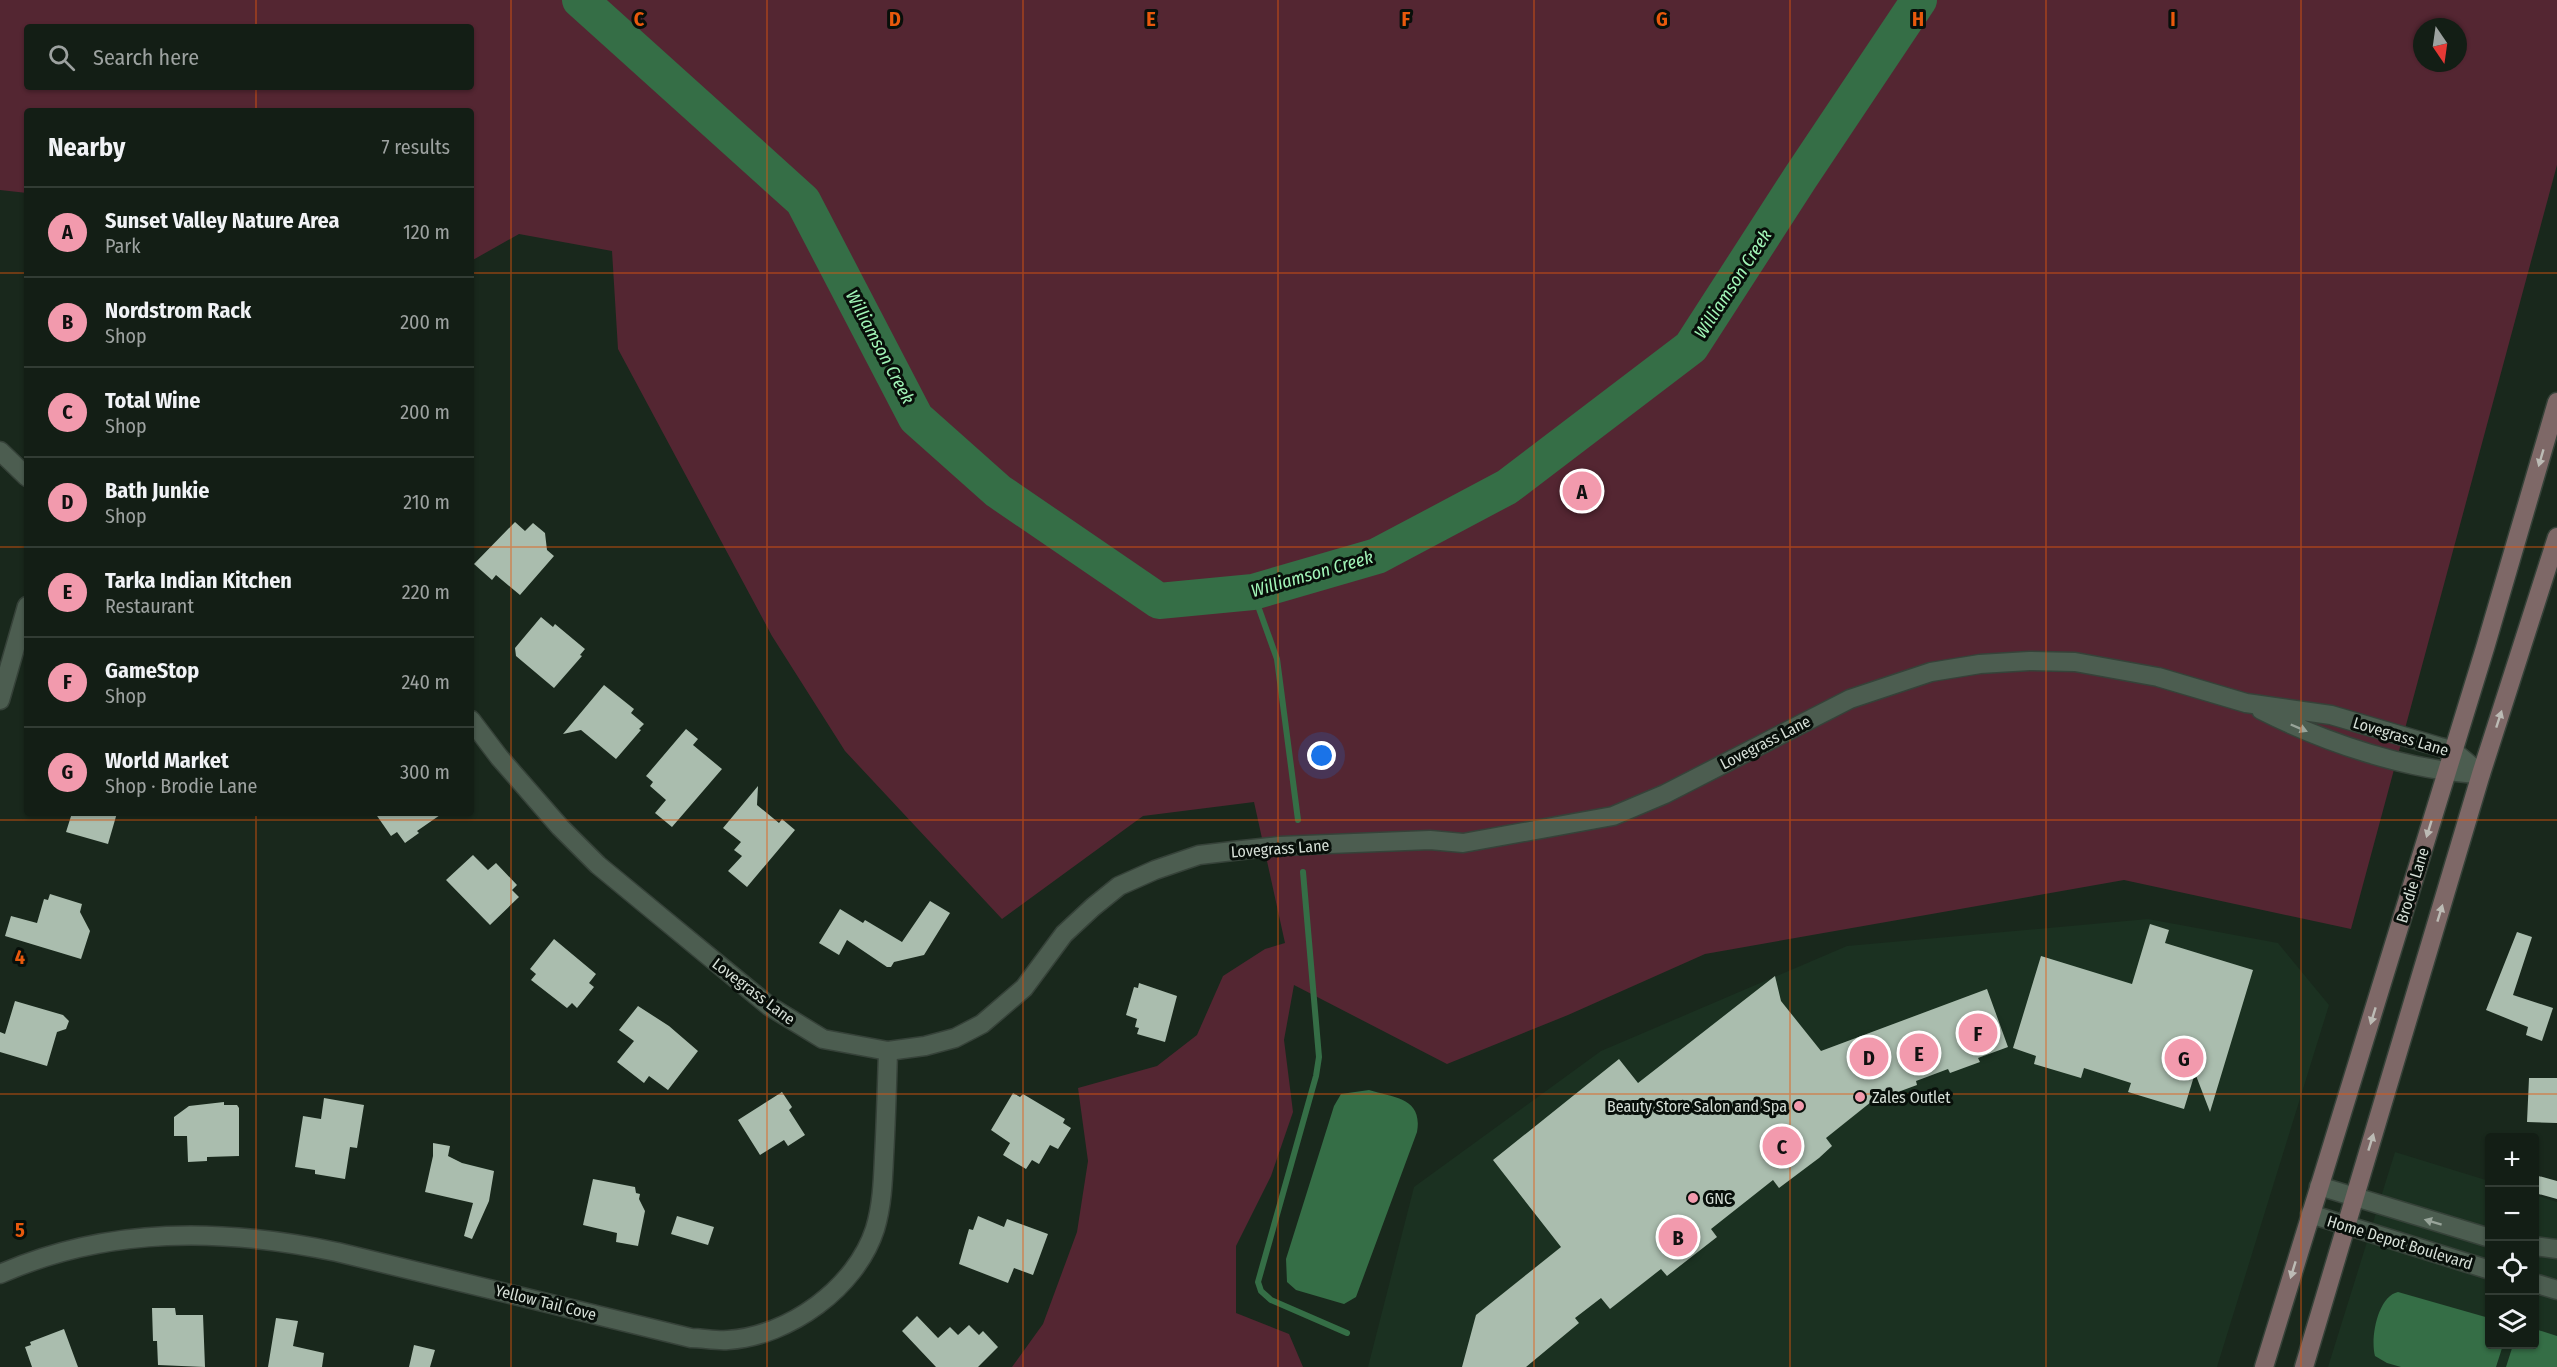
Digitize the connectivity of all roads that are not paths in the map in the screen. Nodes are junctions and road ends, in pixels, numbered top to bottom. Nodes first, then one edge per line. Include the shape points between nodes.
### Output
1 (2557, 402) edge
2 (0, 451) edge
3 (24, 474) edge
4 (2557, 537) edge
5 (24, 616) edge
6 (0, 700) edge
7 (2246, 703) junction
8 (474, 724) edge
9 (2452, 750) junction
10 (2446, 773) junction
11 (2481, 774) junction
12 (888, 1051) junction
13 (2319, 1186) junction
14 (2354, 1198) junction
15 (2310, 1214) junction
16 (2346, 1225) junction
17 (2485, 1237) edge
18 (2539, 1247) edge
19 (2557, 1249) edge
20 (2485, 1268) edge
21 (0, 1274) edge
22 (2539, 1284) edge
23 (2557, 1290) edge
24 (2264, 1367) edge
25 (2304, 1367) edge

1 -> 9 main road, Brodie Lane
2 - 3 street
11 -> 4 main road, Brodie Lane
5 - 6 street
7 - 9 street, Lovegrass Lane via 2331,715
7 -> 10 street, Lovegrass Lane via 2324,739
7 - 12 street, Lovegrass Lane via 2158,677 2075,662 1980,663 1931,672 1850,699 1665,794 1613,816 1463,843 1430,840 1279,846 1199,855 1155,870 1110,893 1064,934 1024,988 982,1024 955,1038
8 - 12 street, Lovegrass Lane via 545,810 598,865 762,1001 823,1039
9 - 10 main road, Brodie Lane
9 - 11 street, Lovegrass Lane
10 - 11 street, Lovegrass Lane
10 -> 13 main road, Brodie Lane
14 -> 11 main road, Brodie Lane
12 - 21 street, Yellow Tail Cove via 884,1172 874,1231 859,1260 838,1287 815,1307 775,1329 754,1335 728,1340 691,1338 283,1240 174,1235 112,1240 58,1252
13 - 14 street, Home Depot Boulevard
13 - 15 main road, Brodie Lane
14 - 16 main road, Brodie Lane
17 -> 14 street, Home Depot Boulevard
15 - 16 street, Home Depot Boulevard
15 -> 24 main road, Brodie Lane
16 - 20 street, Home Depot Boulevard
16 - 25 main road, Brodie Lane
18 - 19 street
22 - 23 street

